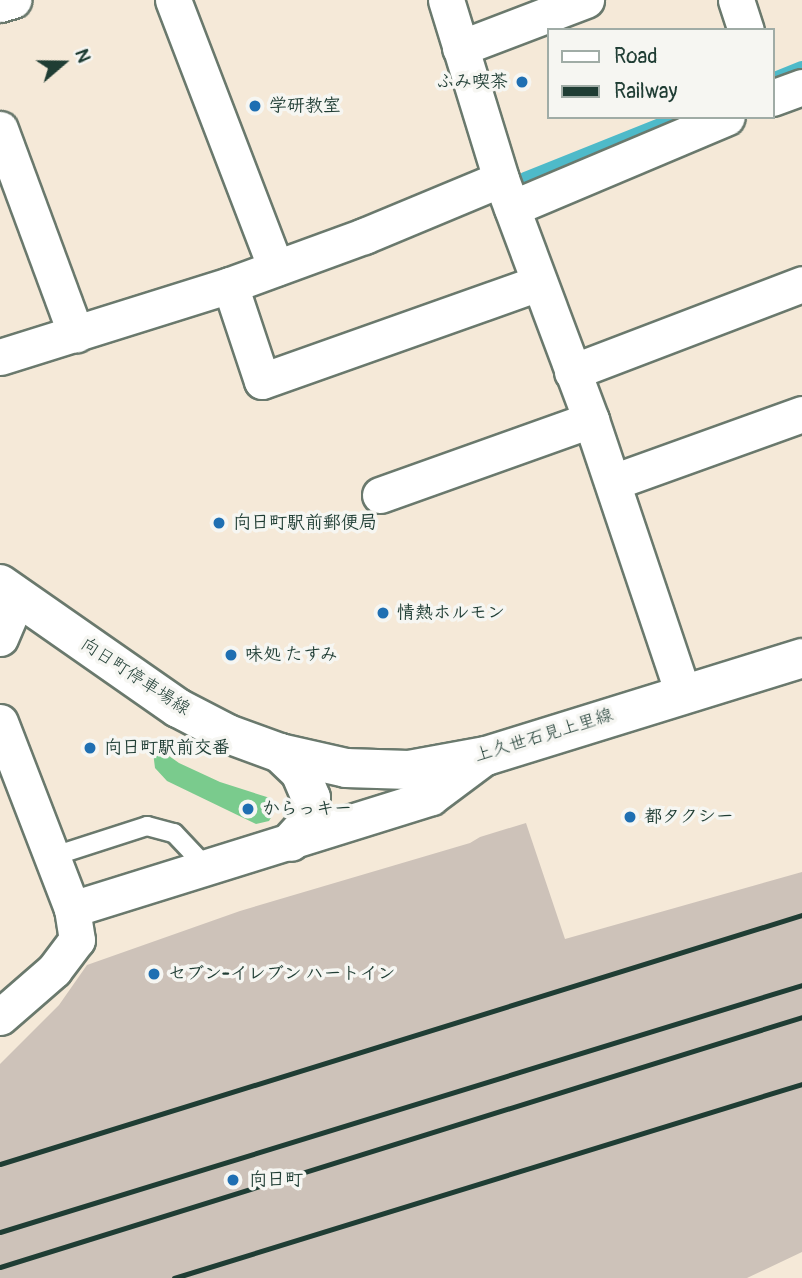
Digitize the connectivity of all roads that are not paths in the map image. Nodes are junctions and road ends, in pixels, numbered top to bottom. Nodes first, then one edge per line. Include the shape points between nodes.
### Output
1 (13, 0) edge
2 (173, 0) edge
3 (446, 0) edge
4 (586, 0) edge
5 (736, 0) edge
6 (0, 4) edge
7 (745, 28) edge
8 (460, 48) junction
9 (802, 86) edge
10 (774, 97) edge
11 (721, 119) edge
12 (0, 129) edge
13 (506, 193) junction
14 (276, 268) junction
15 (539, 283) junction
16 (802, 284) edge
17 (230, 285) junction
18 (76, 334) junction
19 (0, 357) edge
20 (572, 372) junction
21 (802, 414) edge
22 (591, 420) junction
23 (613, 482) junction
24 (380, 495) dead end
25 (9, 590) edge
26 (0, 638) edge
27 (802, 659) edge
28 (683, 693) junction
29 (0, 722) edge
30 (280, 752) junction
31 (486, 756) junction
32 (291, 842) junction
33 (51, 857) junction
34 (207, 868) junction
35 (72, 909) junction
36 (0, 1017) edge

1 - 6 street
2 - 14 street
3 - 8 street
4 - 8 street
5 - 7 street
8 - 13 street
9 - 10 street
11 - 13 street
12 - 18 street
13 - 14 street
13 - 15 street
14 - 17 street
15 - 17 street via 262,382
15 - 20 street
16 - 20 street
17 - 18 street
18 - 19 street
20 - 22 street
21 - 23 street
22 - 23 street
22 - 24 street
23 - 28 street
25 - 26 street
25 - 30 main road, 向日町停車場線 via 178,708 228,734
27 - 28 main road, 上久世石見上里線
28 - 31 main road, 上久世石見上里線
29 - 33 street
30 - 31 main road, 上久世石見上里線 via 346,768 409,770
30 - 32 main road via 300,772 312,798 307,824
31 - 32 street via 431,797
32 - 34 street
33 - 34 lane via 146,826 174,832
33 - 35 street
34 - 35 street
35 - 36 street via 77,940 54,970

